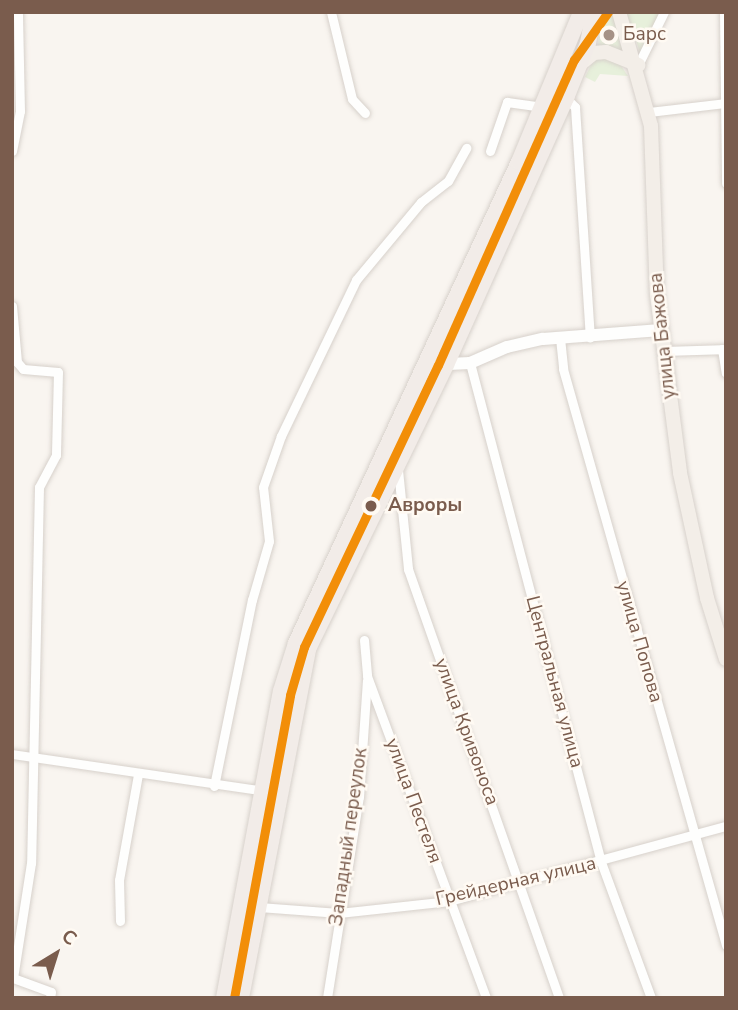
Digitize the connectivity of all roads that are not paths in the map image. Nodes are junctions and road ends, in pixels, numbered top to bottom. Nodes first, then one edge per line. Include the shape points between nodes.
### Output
1 (18, 12) edge
2 (331, 12) edge
3 (581, 12) edge
4 (594, 12) edge
5 (619, 12) edge
6 (664, 12) edge
7 (724, 12) edge
8 (579, 65) junction
9 (638, 65) junction
10 (566, 97) junction
11 (724, 103) edge
12 (543, 107) junction
13 (649, 112) junction
14 (365, 113) dead end
15 (466, 148) dead end
16 (489, 150) dead end
17 (12, 151) edge
18 (726, 183) edge
19 (12, 306) edge
20 (661, 330) junction
21 (560, 338) junction
22 (590, 338) junction
23 (724, 349) edge
24 (664, 351) junction
25 (470, 363) junction
26 (427, 365) junction
27 (446, 365) junction
28 (726, 373) edge
29 (391, 457) junction
30 (363, 640) dead end
31 (726, 659) edge
32 (367, 676) junction
33 (12, 754) edge
34 (30, 757) junction
35 (138, 774) junction
36 (214, 786) junction
37 (262, 791) junction
38 (280, 792) junction
39 (726, 826) edge
40 (694, 836) junction
41 (601, 862) junction
42 (520, 885) junction
43 (449, 901) junction
44 (259, 907) junction
45 (339, 913) junction
46 (120, 921) dead end
47 (726, 945) edge
48 (50, 998) edge
49 (225, 998) edge
50 (241, 998) edge
51 (327, 998) edge
52 (486, 998) edge
53 (559, 998) edge
54 (651, 998) edge

1 - 17 street via 20,111
2 - 14 street via 352,99
3 - 12 highway
4 - 8 highway
5 - 9 main road, улица Бажова
6 - 9 street
7 - 11 street
8 - 9 main road via 593,53 606,52
8 - 10 highway
9 - 13 main road, улица Бажова
10 - 22 street via 575,107
10 - 27 highway
11 - 13 street
11 - 18 street
12 - 16 street via 507,102
12 - 26 highway
13 - 20 main road, улица Бажова
15 - 36 street via 448,181 421,202 356,280 281,436 263,487 269,541 252,600
19 - 34 street via 17,362 23,369 58,372 56,455 39,488
20 - 22 street
20 - 24 main road, улица Бажова
21 - 22 street
21 - 25 street via 507,347
21 - 40 street, улица Попова via 563,369
23 - 24 street
23 - 28 street
24 - 31 main road, улица Бажова via 680,473 707,598
25 - 27 street
25 - 41 street, Центральная улица
26 - 27 street
26 - 29 highway
27 - 29 highway
29 - 37 highway via 296,643 281,691
29 - 38 highway via 308,649
29 - 42 street, улица Кривоноса via 408,569
30 - 32 street, улица Пестеля
32 - 43 street, улица Пестеля
32 - 45 street, Западный переулок via 359,797
33 - 34 street
34 - 35 street
34 - 48 street via 31,863 13,978 51,992
35 - 36 street
35 - 46 street via 119,880
36 - 37 street
37 - 38 street
37 - 49 highway
38 - 44 highway
39 - 40 street, Грейдерная улица
40 - 41 street, Грейдерная улица
40 - 47 street, улица Попова
41 - 42 street, Грейдерная улица
41 - 54 street, Центральная улица
42 - 43 street, Грейдерная улица
42 - 53 street, улица Кривоноса
43 - 45 street, Грейдерная улица
43 - 52 street, улица Пестеля
44 - 45 street, Грейдерная улица
44 - 50 highway
45 - 51 street, Западный переулок

